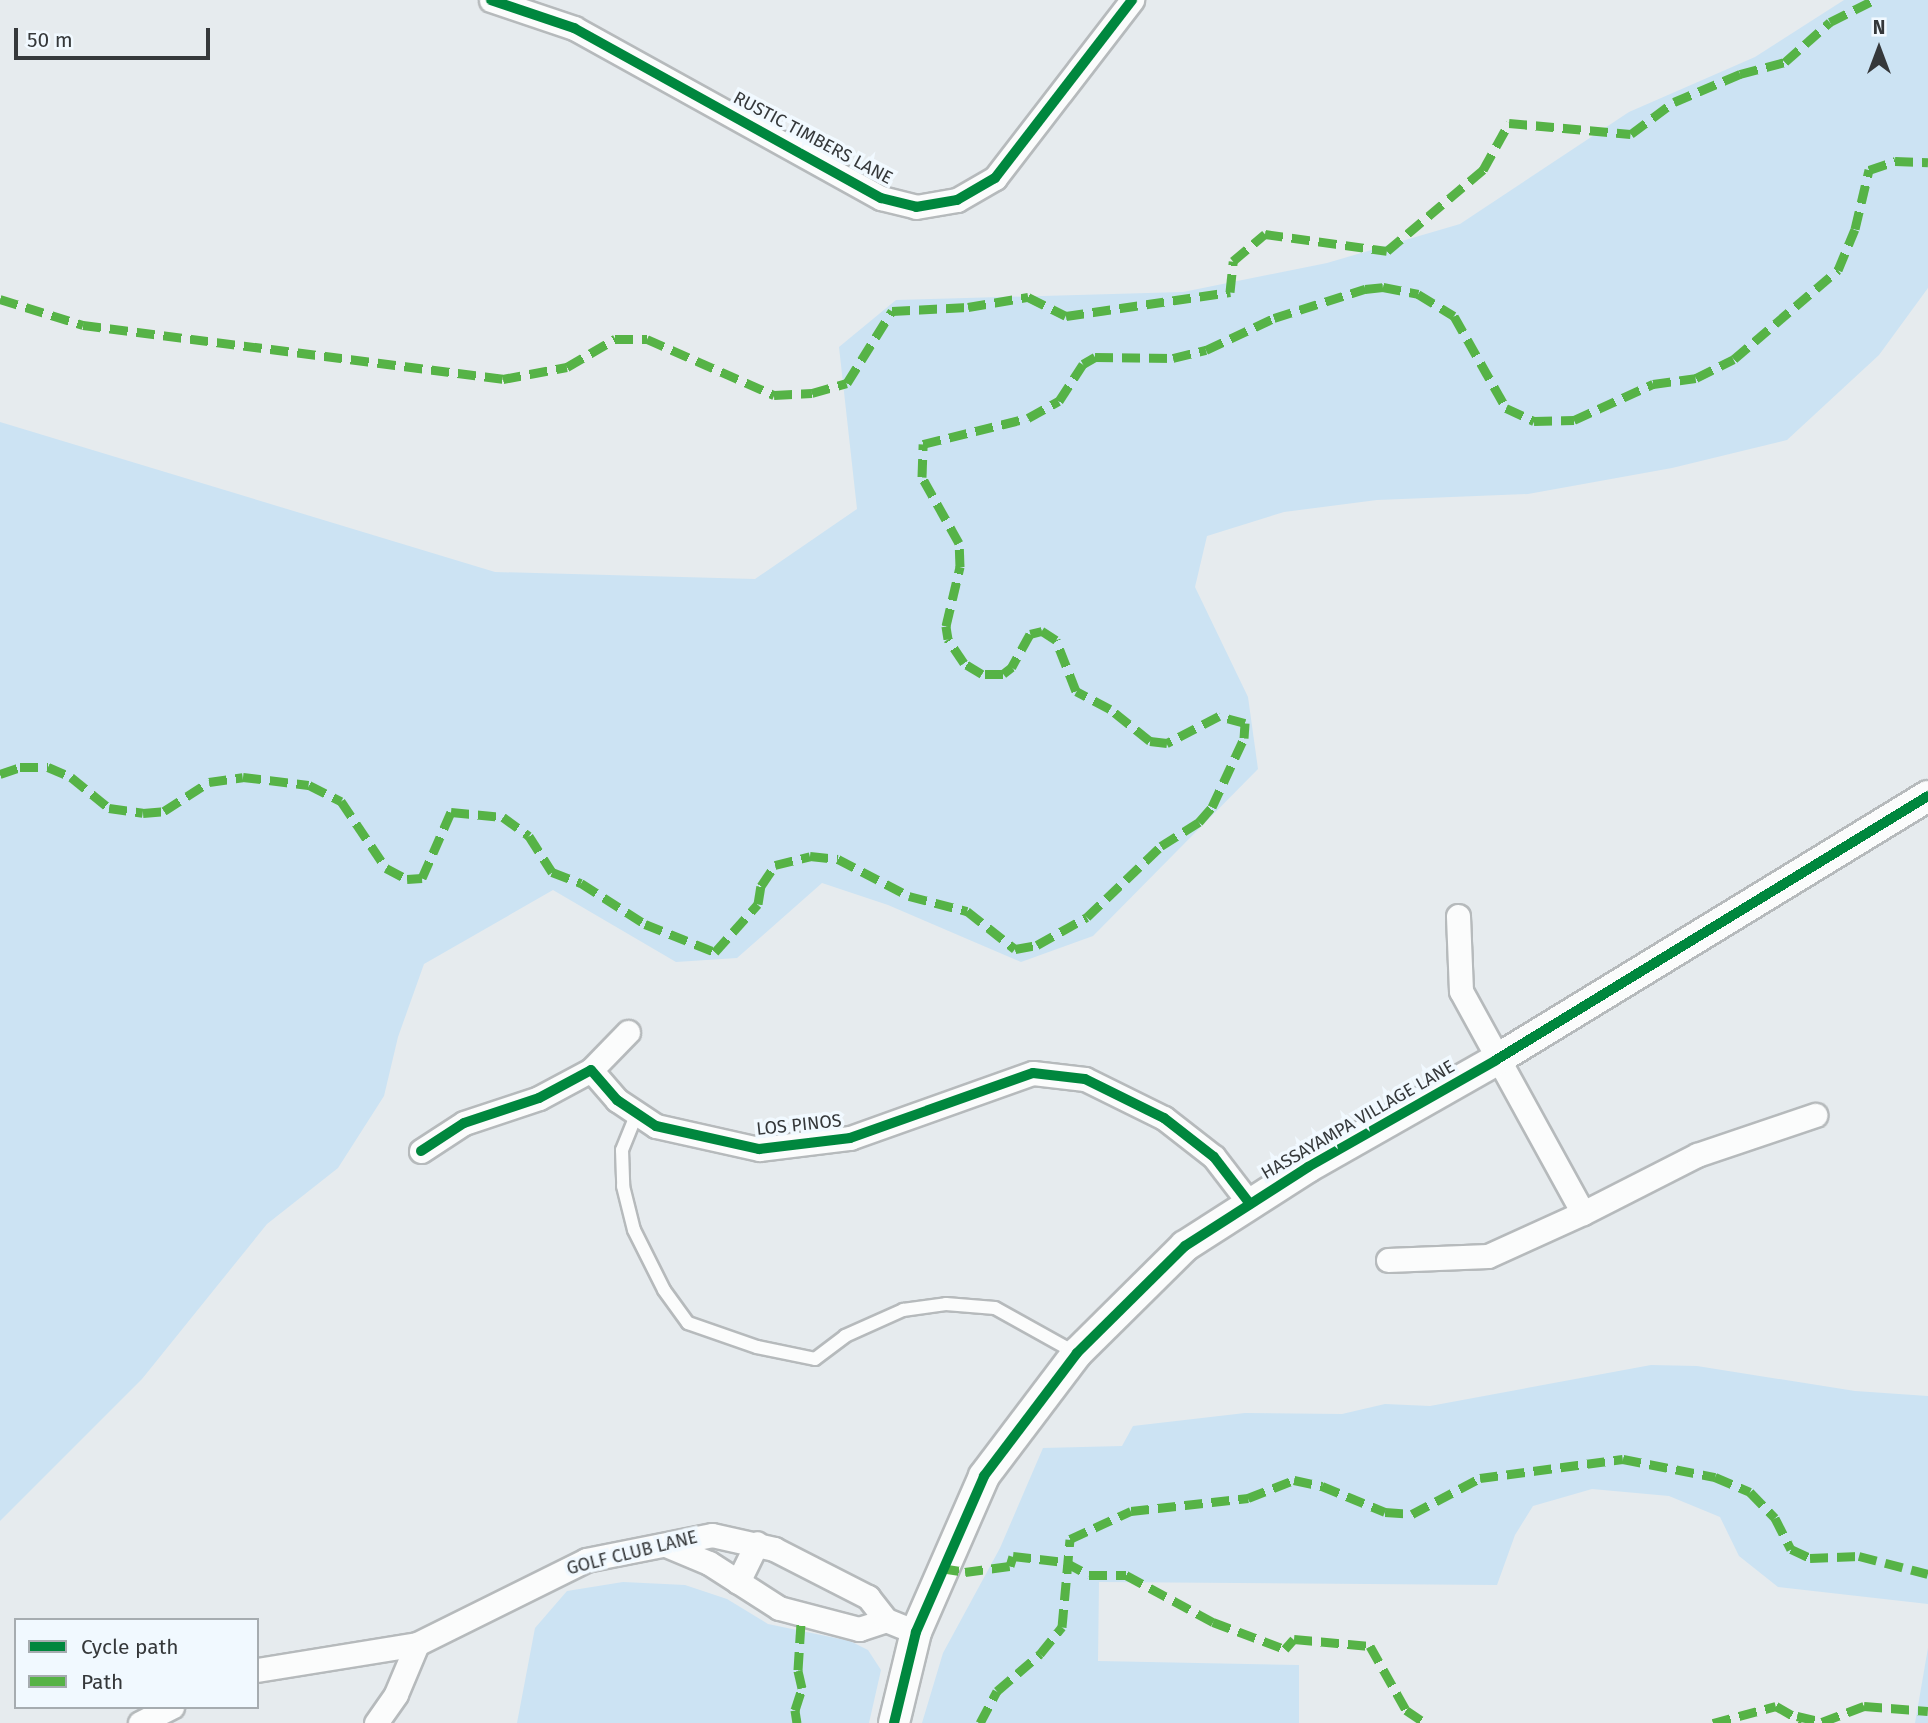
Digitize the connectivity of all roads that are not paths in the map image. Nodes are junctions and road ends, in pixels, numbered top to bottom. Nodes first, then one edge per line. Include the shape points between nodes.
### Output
1 (491, 0) edge
2 (1132, 0) edge
3 (1928, 796) edge
4 (1458, 916) dead end
5 (628, 1032) dead end
6 (1496, 1060) junction
7 (591, 1070) junction
8 (637, 1113) junction
9 (1815, 1115) dead end
10 (421, 1151) dead end
11 (1250, 1204) junction
12 (1583, 1213) junction
13 (1388, 1260) dead end
14 (1077, 1353) junction
15 (757, 1543) junction
16 (668, 1546) junction
17 (738, 1582) junction
18 (886, 1620) junction
19 (916, 1632) junction
20 (417, 1644) junction
21 (259, 1670) edge
22 (168, 1709) edge
23 (139, 1723) edge
24 (376, 1723) edge
25 (894, 1723) edge

1 - 2 street, RUSTIC TIMBERS LANE via 574,28 881,198 916,207 957,200 995,178
3 - 6 street, HASSAYAMPA VILLAGE LANE
4 - 6 street via 1461,990
5 - 7 street
6 - 11 street, HASSAYAMPA VILLAGE LANE
6 - 12 street
7 - 8 street, LOS PINOS via 617,1100
7 - 10 street via 539,1098 464,1123
8 - 11 street, LOS PINOS via 656,1126 759,1149 850,1138 1033,1073 1085,1079 1164,1118 1213,1157
8 - 14 lane via 622,1150 623,1186 634,1230 664,1290 688,1323 757,1347 815,1359 845,1336 903,1310 946,1304 995,1308
9 - 12 street via 1697,1155
11 - 14 street, HASSAYAMPA VILLAGE LANE via 1185,1246
12 - 13 street via 1488,1256
14 - 19 street, HASSAYAMPA VILLAGE LANE via 984,1476
15 - 16 street, GOLF CLUB LANE via 712,1535
15 - 17 street
15 - 18 street, GOLF CLUB LANE via 868,1597
16 - 17 street
16 - 20 street, GOLF CLUB LANE via 564,1569
17 - 18 street via 766,1602 807,1616 859,1629
18 - 19 street, GOLF CLUB LANE
19 - 25 street, HASSAYAMPA VILLAGE LANE
20 - 21 street, GOLF CLUB LANE
20 - 24 street via 396,1694
22 - 23 street

